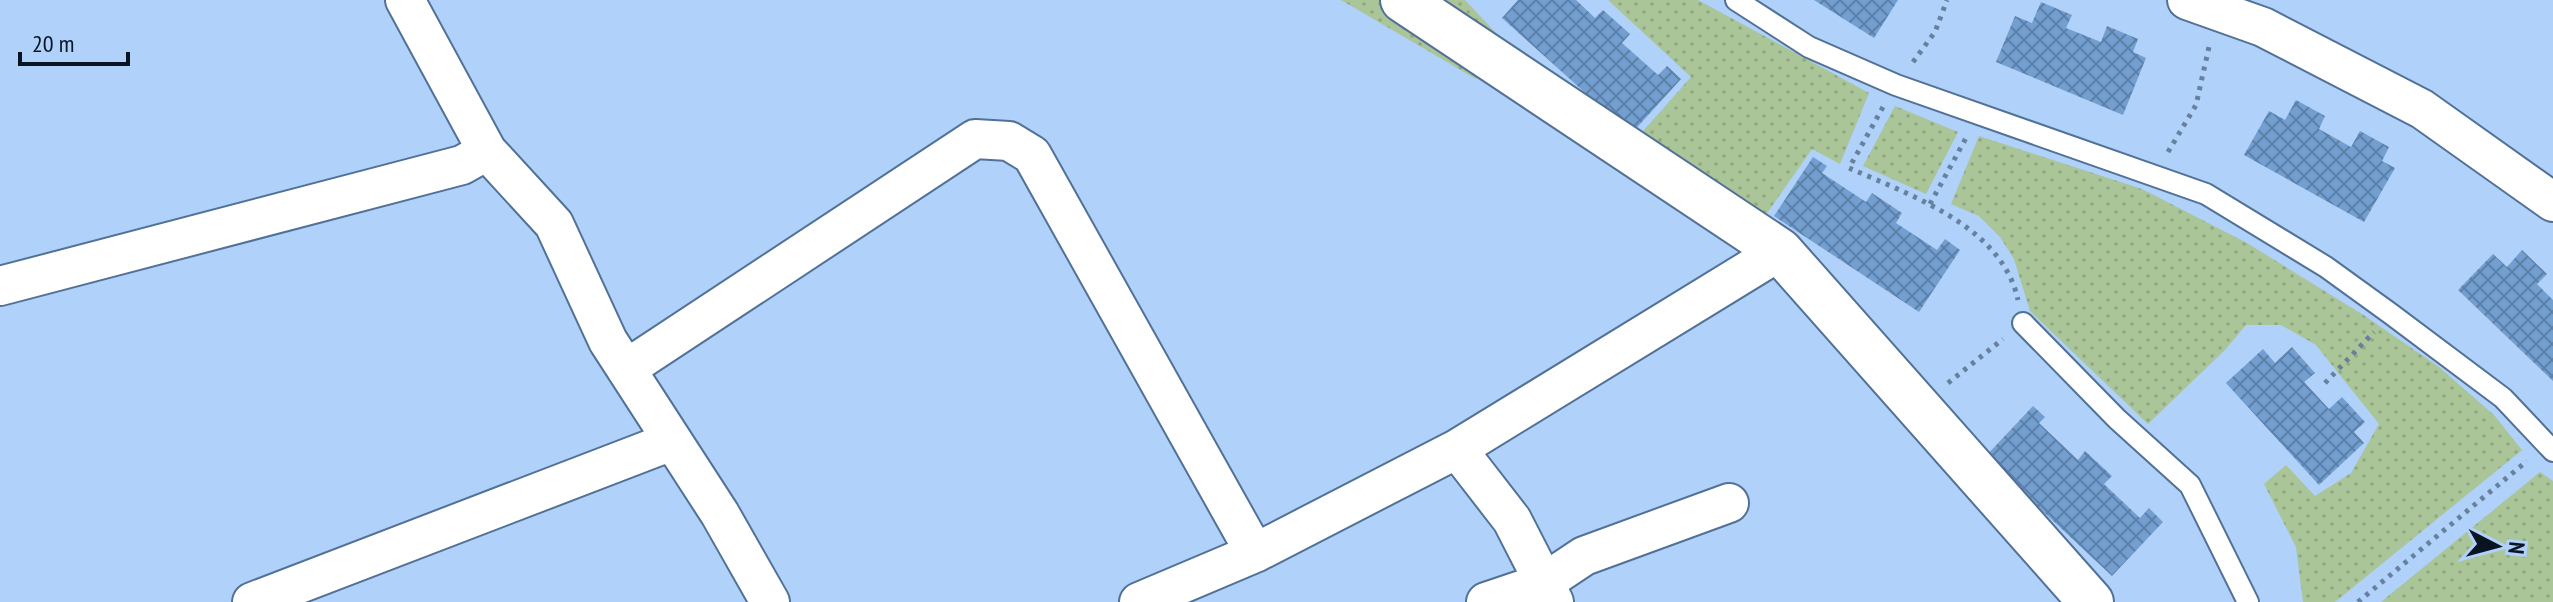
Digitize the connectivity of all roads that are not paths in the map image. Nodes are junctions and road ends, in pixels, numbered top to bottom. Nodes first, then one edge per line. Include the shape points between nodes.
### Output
1 (405, 0) edge
2 (1403, 0) edge
3 (1736, 0) edge
4 (2202, 5) edge
5 (487, 151) junction
6 (2553, 202) edge
7 (1780, 251) junction
8 (0, 286) edge
9 (2023, 323) road end
10 (626, 369) junction
11 (672, 441) junction
12 (2550, 448) edge
13 (1457, 449) junction
14 (1729, 503) dead end
15 (1255, 553) junction
16 (1550, 592) edge
17 (252, 602) edge
18 (770, 602) edge
19 (1139, 602) edge
20 (1486, 602) edge
21 (2091, 602) edge
22 (2248, 602) edge

1 - 5 street
2 - 7 street
3 - 12 lane via 1809,47 1896,85 2206,194 2326,267 2391,314 2503,398
4 - 6 street via 2263,27 2422,109
5 - 8 street via 462,165
5 - 10 street via 554,224
7 - 13 street
7 - 21 street
9 - 22 lane via 2190,485
10 - 11 street
10 - 15 street via 975,139 1009,141 1032,155
11 - 17 street
11 - 18 street
13 - 15 street
13 - 16 street via 1512,520
14 - 16 street via 1584,556
15 - 19 street
16 - 20 street

